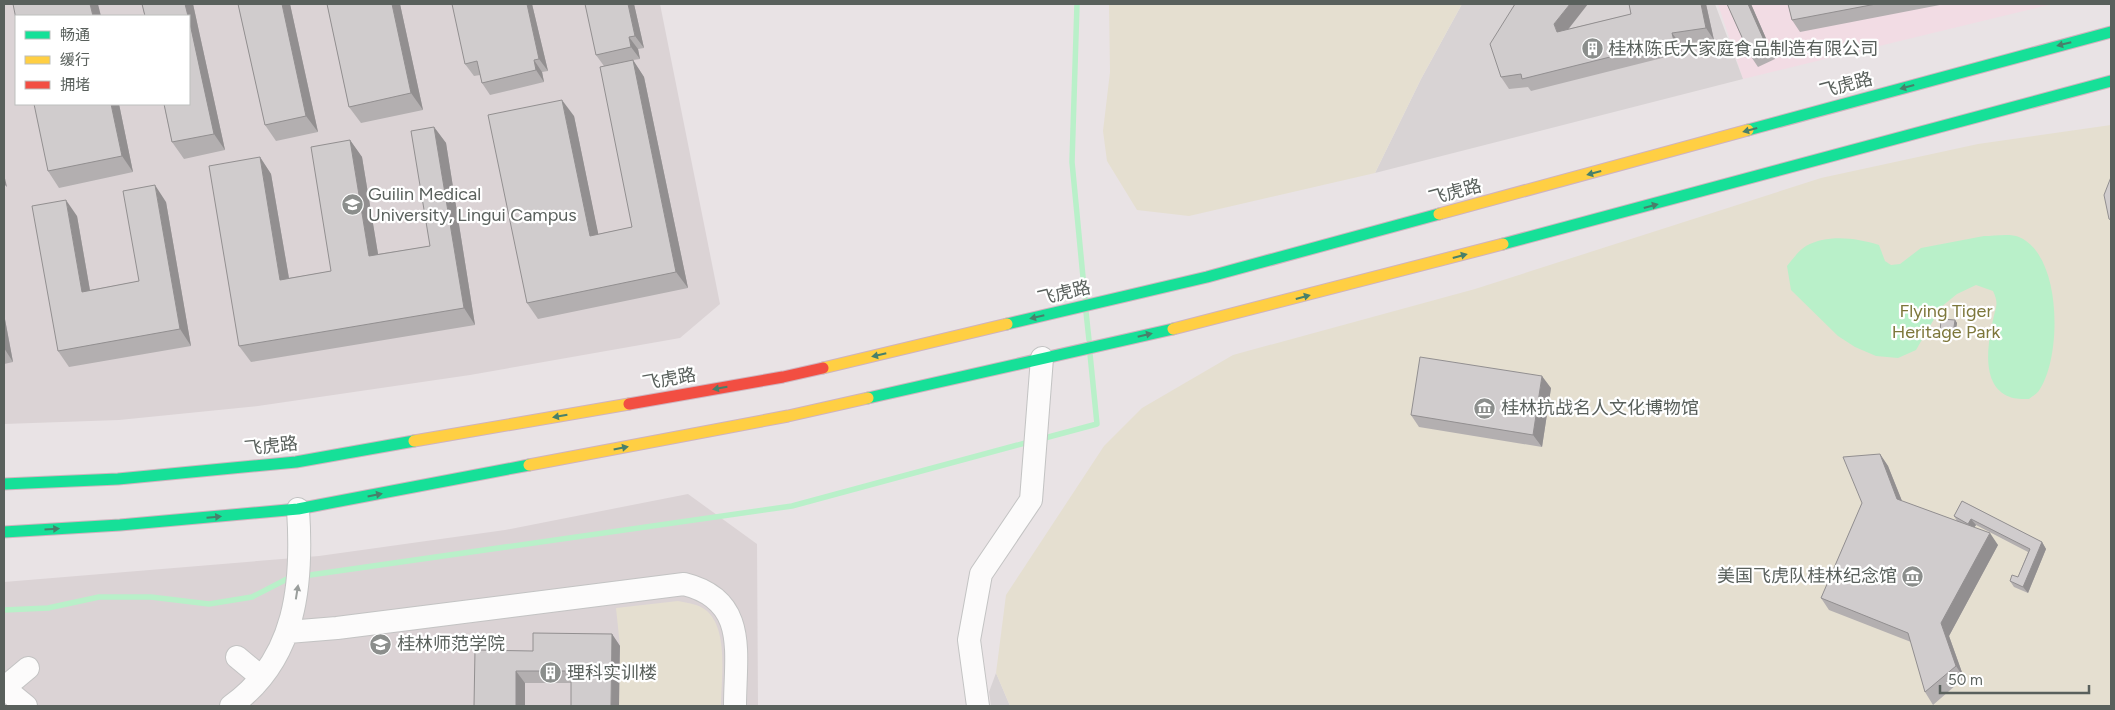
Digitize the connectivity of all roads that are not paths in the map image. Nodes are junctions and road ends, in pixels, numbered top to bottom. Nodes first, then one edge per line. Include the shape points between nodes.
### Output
1 (2111, 32) edge
2 (2111, 81) edge
3 (1042, 358) junction
4 (4, 484) edge
5 (298, 509) junction
6 (4, 532) edge
7 (288, 632) junction
8 (237, 657) dead end
9 (28, 668) dead end
10 (261, 676) junction
11 (4, 688) edge
12 (26, 706) edge
13 (230, 706) edge
14 (736, 706) edge
15 (978, 706) edge

1 -> 4 main road, 飞虎路 via 1207,277 784,378 296,462 118,479
3 -> 2 main road via 1213,320
5 -> 3 main road via 788,416
3 - 15 street via 1031,500 981,574 968,640
6 -> 5 main road
7 -> 5 street via 298,591
7 - 10 street
7 - 14 street via 684,584 710,593 729,612 736,643
8 - 10 street
9 - 11 street
10 - 13 street via 243,697
11 - 12 street

